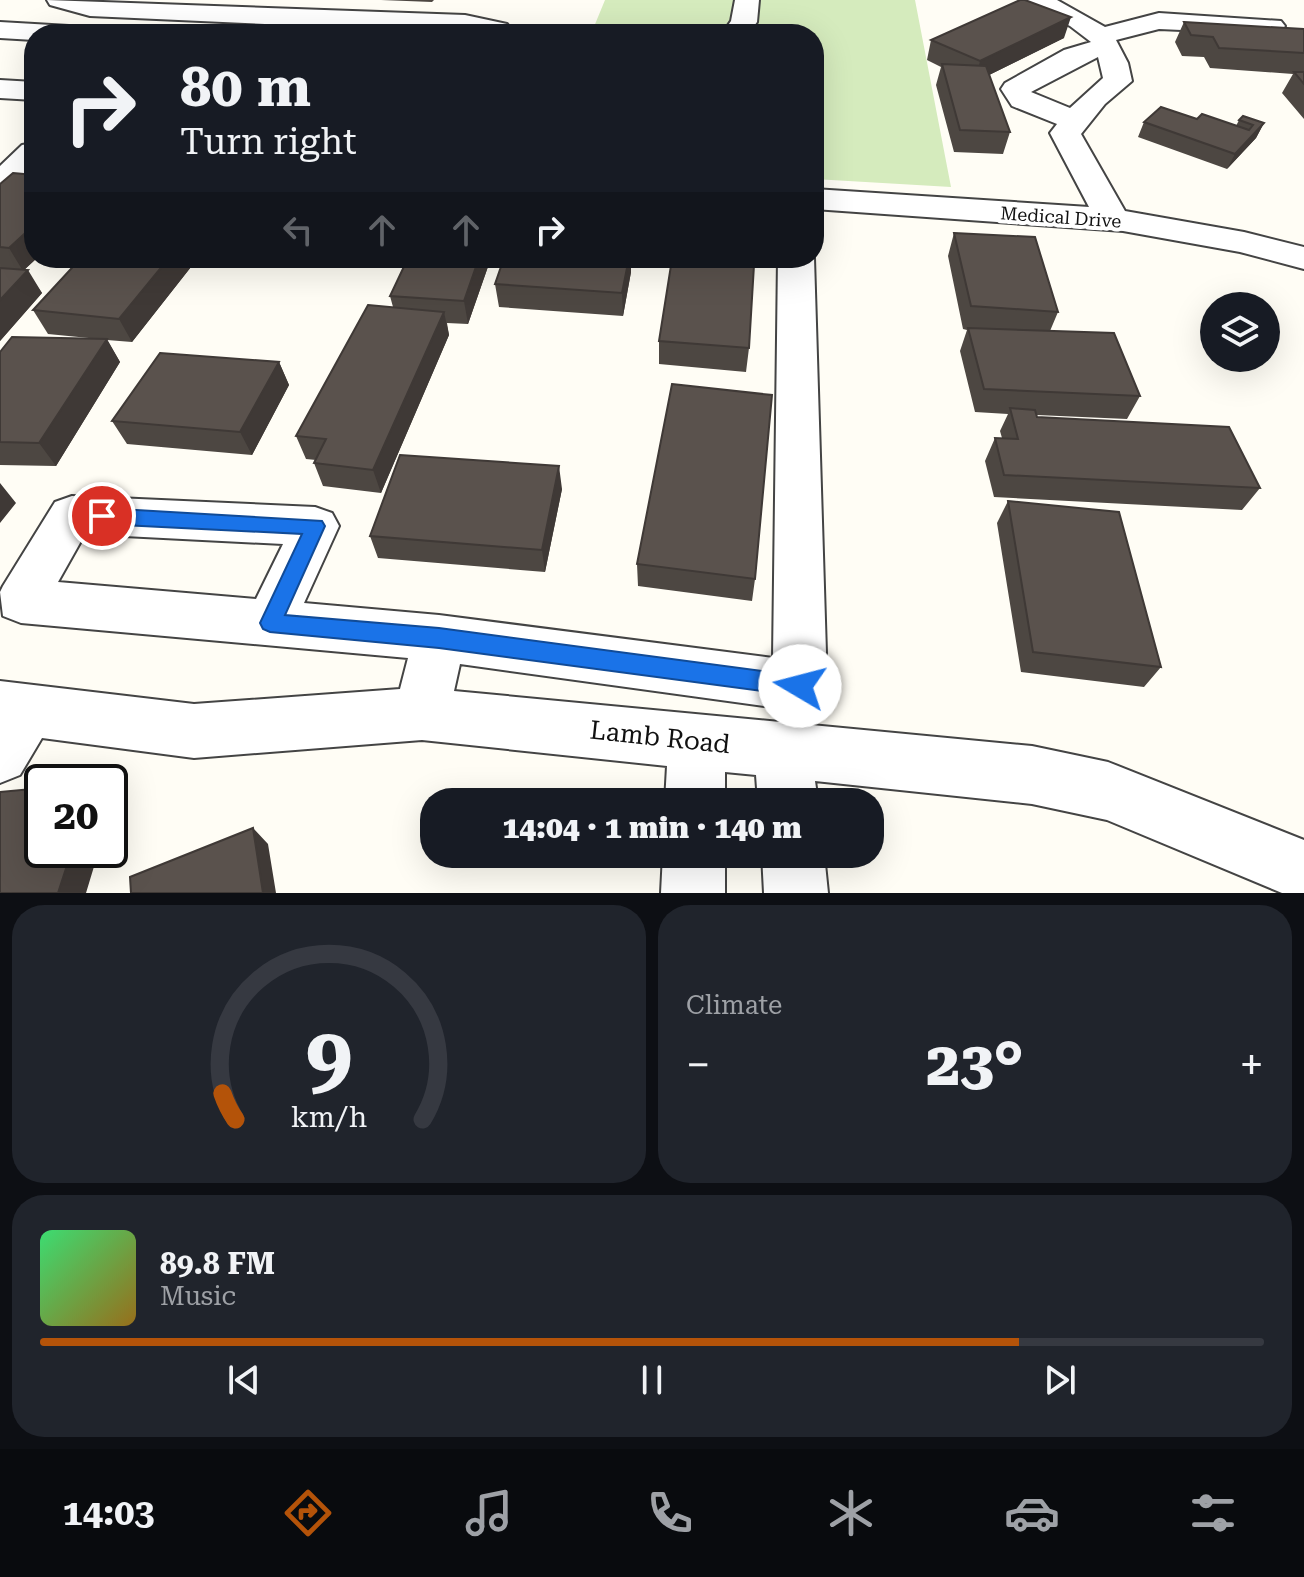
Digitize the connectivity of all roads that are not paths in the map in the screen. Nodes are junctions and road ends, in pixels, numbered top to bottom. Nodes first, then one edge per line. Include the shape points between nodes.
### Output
1 (133, 0) edge
2 (747, 0) edge
3 (1095, 0) edge
4 (1238, 0) edge
5 (71, 1) edge
6 (1047, 5) edge
7 (433, 21) junction
8 (502, 24) edge
9 (742, 24) edge
10 (24, 37) edge
11 (3, 39) edge
12 (1104, 41) junction
13 (24, 51) edge
14 (0, 89) edge
15 (24, 90) edge
16 (1076, 121) junction
17 (2, 146) edge
18 (24, 148) edge
19 (24, 160) edge
20 (0, 178) edge
21 (824, 200) edge
22 (1113, 220) junction
23 (1304, 258) edge
24 (796, 268) edge
25 (270, 623) junction
26 (439, 638) junction
27 (422, 714) junction
28 (9, 724) edge
29 (697, 740) junction
30 (785, 776) edge
31 (695, 788) edge
32 (694, 868) edge
33 (794, 868) edge
34 (1304, 871) edge
35 (693, 893) edge
36 (796, 893) edge

1 - 7 street via 423,16
2 - 9 street
3 - 6 street
4 - 12 street via 1254,1 1272,26 1159,21
5 - 7 street via 90,9
6 - 12 street via 1098,30
7 - 8 street
10 - 11 street
11 - 13 street
12 - 16 street via 1115,59 1118,81
12 - 16 street via 1015,89 1022,100
14 - 15 street
16 - 22 street via 1065,133
17 - 18 street
19 - 20 street
21 - 22 street, Medical Drive
22 - 23 street, Medical Drive via 1201,232
24 - 26 street via 800,686
25 - 25 street via 52,604 21,601 72,515 315,526
25 - 26 street
26 - 27 street
27 - 28 street, Lamb Road via 194,731
27 - 29 street, Lamb Road
29 - 30 street, Lamb Road
29 - 31 street
30 - 34 street, Lamb Road via 1032,775 1108,791
32 - 35 street
33 - 36 street

